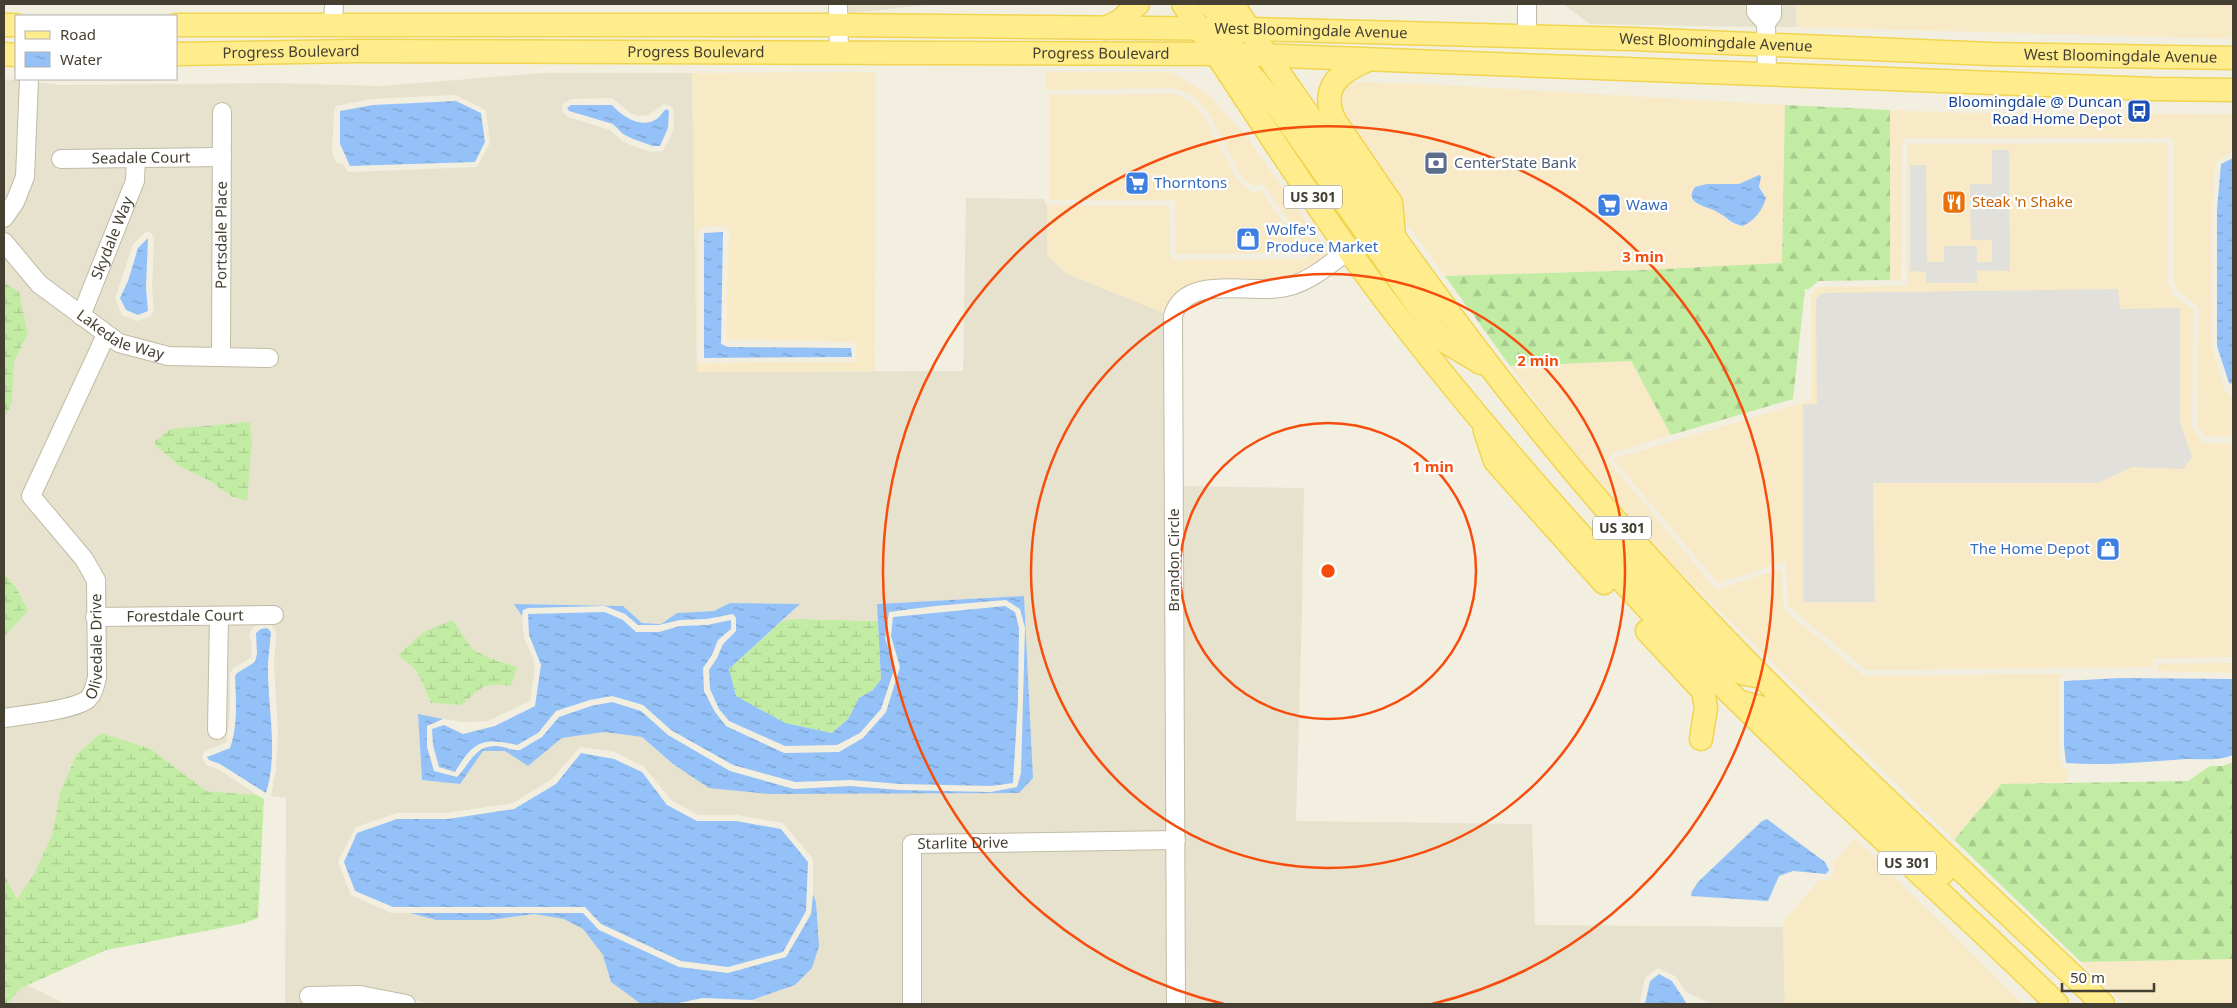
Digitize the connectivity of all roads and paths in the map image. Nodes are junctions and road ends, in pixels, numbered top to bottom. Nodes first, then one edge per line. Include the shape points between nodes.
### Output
1 (1138, 4) edge
2 (1182, 4) edge
3 (1209, 4) edge
4 (1233, 4) edge
5 (1527, 4) edge
6 (1756, 4) edge
7 (1772, 4) edge
8 (334, 14) edge
9 (838, 14) edge
10 (178, 25) edge
11 (788, 25) junction
12 (1104, 28) junction
13 (1199, 29) junction
14 (1766, 34) junction
15 (1527, 36) junction
16 (1253, 40) junction
17 (355, 51) junction
18 (520, 52) junction
19 (178, 54) edge
20 (839, 54) junction
21 (1223, 54) junction
22 (2158, 58) junction
23 (2233, 58) edge
24 (1371, 59) junction
25 (1766, 75) junction
26 (29, 80) edge
27 (2153, 89) junction
28 (2233, 90) edge
29 (222, 112) dead end
30 (222, 157) junction
31 (136, 158) junction
32 (61, 159) dead end
33 (4, 218) edge
34 (1395, 238) junction
35 (4, 242) edge
36 (1349, 250) junction
37 (81, 316) junction
38 (106, 335) junction
39 (221, 357) junction
40 (269, 358) dead end
41 (1492, 370) junction
42 (1480, 418) junction
43 (1524, 470) junction
44 (274, 615) dead end
45 (219, 616) junction
46 (95, 617) junction
47 (1762, 677) junction
48 (1738, 701) junction
49 (4, 718) edge
50 (217, 730) dead end
51 (1701, 739) dead end
52 (1176, 840) junction
53 (2044, 948) junction
54 (309, 996) dead end
55 (406, 1004) edge
56 (912, 1004) edge
57 (1176, 1004) edge
58 (2056, 1004) edge
59 (2103, 1004) edge

1 - 12 main road via 1120,21
2 - 13 main road, US 301
3 - 16 main road
4 - 16 main road, US 301
5 - 15 street
6 - 14 street via 1756,12
7 - 14 street
8 - 10 main road, Progress Boulevard
8 - 11 main road, Progress Boulevard
8 - 17 main road via 343,43
9 - 11 main road, Progress Boulevard
9 - 12 main road, Progress Boulevard
9 - 20 street
11 - 18 main road via 772,32 631,32 603,38 545,37 530,43
12 - 13 main road, Progress Boulevard
13 - 16 main road, West Bloomingdale Avenue
13 - 21 main road, US 301
14 - 15 main road, West Bloomingdale Avenue
14 - 22 main road, West Bloomingdale Avenue via 1991,54
14 - 25 street
15 - 16 main road, West Bloomingdale Avenue
16 - 21 main road, West Bloomingdale Avenue
16 - 24 main road, West Bloomingdale Avenue via 1307,56
16 - 34 main road, US 301
17 - 18 main road, Progress Boulevard
17 - 19 main road, Progress Boulevard
18 - 20 main road, Progress Boulevard
20 - 21 main road, Progress Boulevard
21 - 36 main road, US 301
21 - 41 main road via 1251,74 1278,107 1441,338
22 - 23 main road, West Bloomingdale Avenue
22 - 27 main road
24 - 25 main road, West Bloomingdale Avenue
24 - 34 main road via 1350,67 1340,75 1332,86 1329,100 1335,121 1391,202
25 - 27 main road, West Bloomingdale Avenue
26 - 33 street via 25,178
27 - 28 main road, West Bloomingdale Avenue
29 - 30 street, Portsdale Place
30 - 31 street, Seadale Court
30 - 39 street, Portsdale Place
31 - 32 street, Seadale Court
31 - 37 street, Skydale Way via 135,180
34 - 41 main road, US 301
35 - 37 street, Lakedale Way via 39,284
36 - 42 main road, US 301
36 - 52 street, Brandon Circle via 1291,286 1273,290 1198,291 1184,298 1175,308
37 - 38 street, Lakedale Way
38 - 39 street, Lakedale Way via 119,344 168,356
38 - 46 street, Olivedale Drive via 31,496 91,569 96,580
39 - 40 street, Lakedale Way
41 - 47 main road, US 301 via 1585,485 1673,585
42 - 43 main road, US 301
42 - 51 main road via 1495,461 1703,691 1706,707
43 - 47 main road via 1562,495 1727,667
43 - 48 main road, US 301 via 1638,598
44 - 45 street, Forestdale Court
45 - 46 street, Forestdale Court
45 - 50 street
46 - 49 street, Olivedale Drive via 97,677 87,699 51,711
47 - 53 main road, US 301
48 - 53 main road via 1772,710 1993,921
48 - 58 main road, US 301
52 - 56 street, Starlite Drive via 912,844
52 - 57 street, Brandon Circle
53 - 59 main road, US 301
54 - 55 street via 360,995

